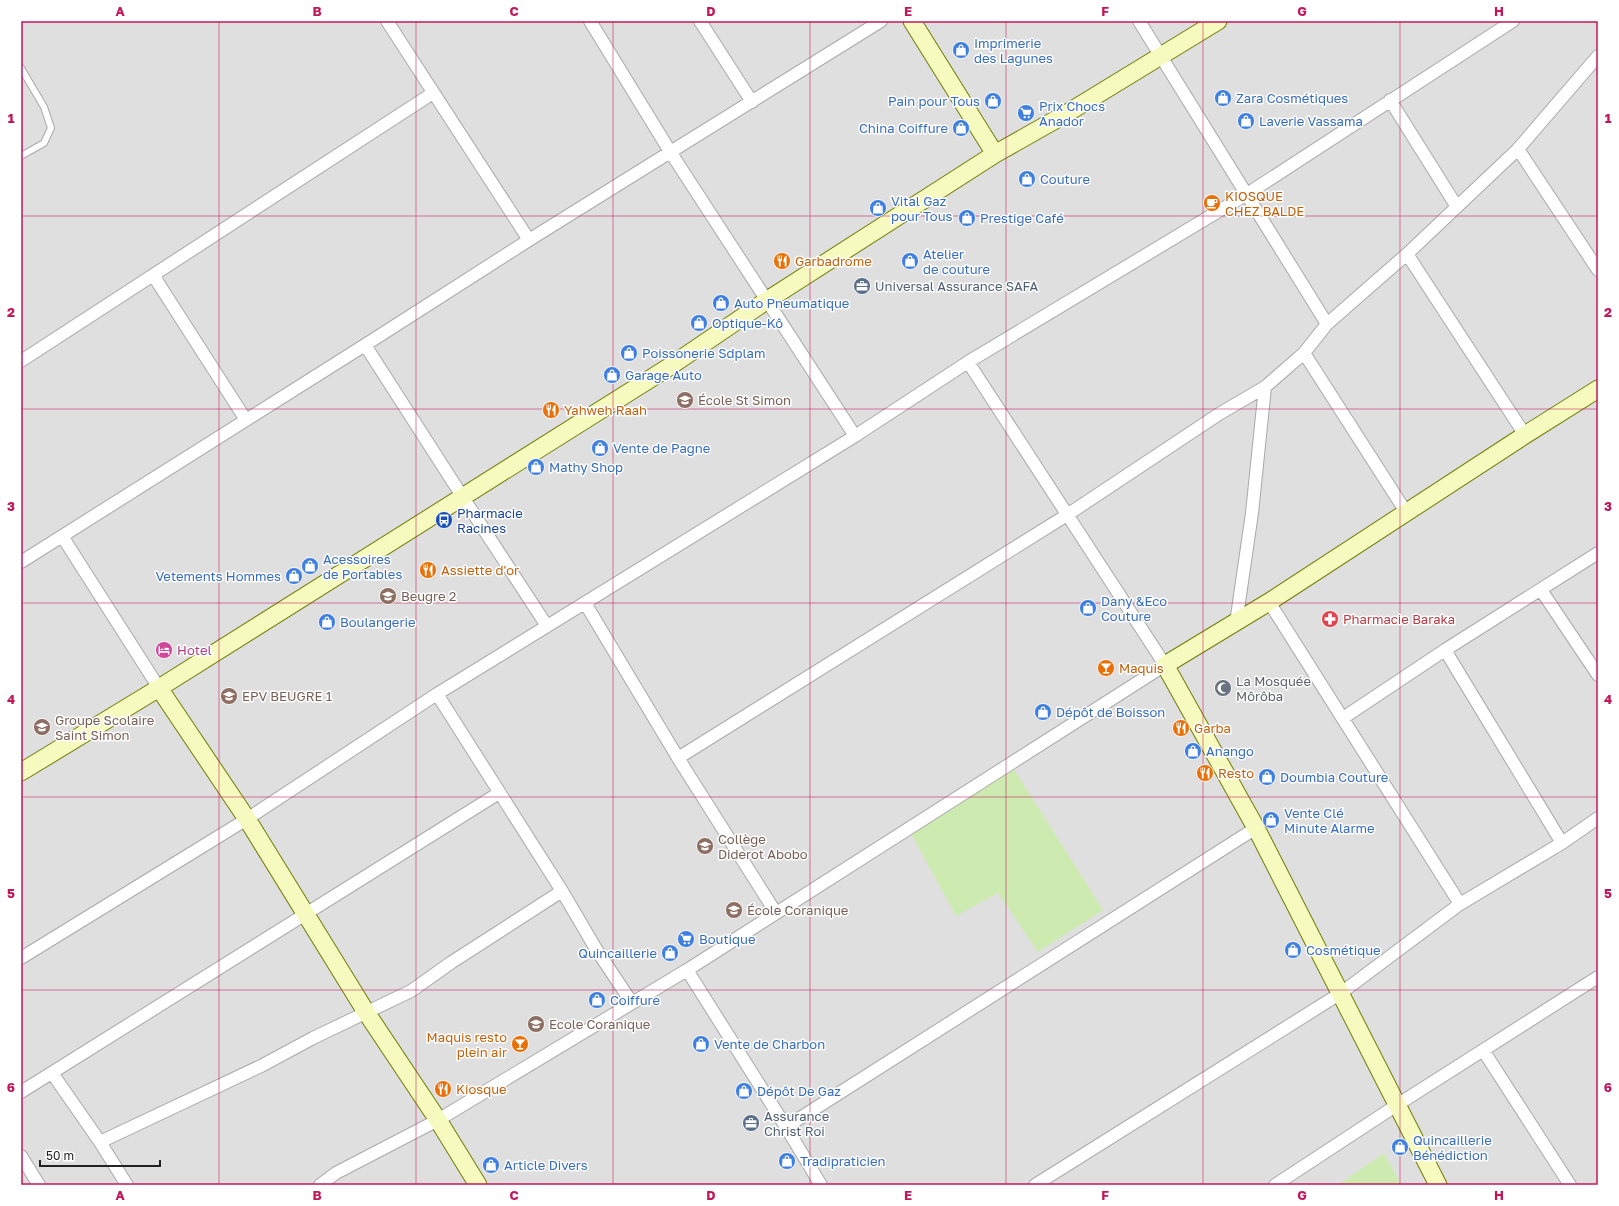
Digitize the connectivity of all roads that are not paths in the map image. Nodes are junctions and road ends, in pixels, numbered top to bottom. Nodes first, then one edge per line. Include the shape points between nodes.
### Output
1 (388, 21) edge
2 (590, 21) edge
3 (700, 21) edge
4 (881, 21) edge
5 (912, 21) edge
6 (1139, 21) edge
7 (1218, 21) edge
8 (1513, 21) edge
9 (1161, 55) junction
10 (1598, 56) edge
11 (21, 68) edge
12 (433, 93) junction
13 (1390, 100) junction
14 (752, 102) junction
15 (1518, 149) junction
16 (671, 153) junction
17 (995, 154) junction
18 (21, 156) edge
19 (1247, 194) junction
20 (1457, 207) junction
21 (529, 240) junction
22 (1407, 254) junction
23 (1598, 270) edge
24 (153, 275) junction
25 (766, 301) junction
26 (1328, 324) junction
27 (365, 345) junction
28 (1304, 353) junction
29 (21, 361) edge
30 (968, 362) junction
31 (1265, 387) junction
32 (1598, 389) edge
33 (246, 420) junction
34 (1525, 435) junction
35 (855, 436) junction
36 (462, 496) junction
37 (1406, 512) junction
38 (1067, 515) junction
39 (62, 536) junction
40 (1598, 553) edge
41 (21, 562) edge
42 (1541, 590) junction
43 (585, 602) junction
44 (1269, 602) junction
45 (1236, 623) junction
46 (547, 626) junction
47 (1445, 650) junction
48 (1165, 665) junction
49 (1598, 675) edge
50 (159, 688) junction
51 (437, 694) junction
52 (1343, 718) junction
53 (678, 758) junction
54 (21, 772) edge
55 (499, 793) junction
56 (1598, 818) edge
57 (247, 819) junction
58 (1256, 828) junction
59 (1562, 843) junction
60 (562, 891) junction
61 (1460, 904) junction
62 (776, 913) junction
63 (305, 915) junction
64 (21, 958) edge
65 (686, 970) junction
66 (1598, 977) edge
67 (1341, 993) junction
68 (632, 1003) junction
69 (366, 1012) junction
70 (1483, 1050) junction
71 (52, 1073) junction
72 (21, 1092) edge
73 (1397, 1104) junction
74 (438, 1120) junction
75 (786, 1127) junction
76 (100, 1142) junction
77 (21, 1156) edge
78 (39, 1185) edge
79 (127, 1185) edge
80 (320, 1185) edge
81 (478, 1185) edge
82 (821, 1185) edge
83 (1035, 1185) edge
84 (1275, 1185) edge
85 (1438, 1185) edge
86 (1570, 1185) edge

1 - 12 street
2 - 16 street
3 - 14 street
4 - 14 street
5 - 17 street
6 - 9 street
7 - 9 street
8 - 13 street
9 - 17 street
9 - 19 street
10 - 15 street
11 - 18 lane via 44,107 51,128 44,143
12 - 21 street
12 - 24 street
13 - 19 street
13 - 20 street
14 - 16 street
15 - 20 street
15 - 23 street
16 - 21 street
16 - 25 street
17 - 25 street
19 - 26 street
19 - 30 street
20 - 22 street
21 - 27 street
22 - 26 street
22 - 34 street
24 - 29 street
24 - 33 street
25 - 35 street
25 - 36 street via 668,367
26 - 28 street
27 - 33 street
27 - 36 street
28 - 31 street
28 - 37 street
30 - 35 street
30 - 38 street
31 - 38 street via 1219,414
31 - 45 street via 1252,513
32 - 34 street
33 - 39 street
34 - 37 street
35 - 43 street
36 - 46 street
36 - 50 street
37 - 44 street
38 - 48 street
38 - 53 street
39 - 41 street
39 - 50 street
40 - 42 street
42 - 47 street
42 - 49 street
43 - 46 street
43 - 53 street
44 - 45 street
44 - 52 street
45 - 48 street
46 - 51 street
47 - 52 street
47 - 59 street
48 - 58 street
48 - 62 street
50 - 54 street
50 - 57 street
51 - 55 street
51 - 57 street
52 - 61 street
53 - 62 street
55 - 60 street
55 - 63 street
56 - 59 street
57 - 63 street
57 - 64 street
58 - 67 street
58 - 75 street
59 - 61 street
60 - 68 street via 596,950
60 - 69 street via 411,991
61 - 67 street
62 - 65 street
63 - 69 street
63 - 71 street
65 - 68 street
65 - 75 street
66 - 70 street
67 - 73 street
67 - 83 street
68 - 74 street
69 - 74 street
69 - 76 street via 261,1066
70 - 73 street
70 - 86 street
71 - 72 street
71 - 76 street
73 - 84 street
73 - 85 street
74 - 80 street via 336,1173
74 - 81 street
75 - 82 street
76 - 79 street
77 - 78 street

